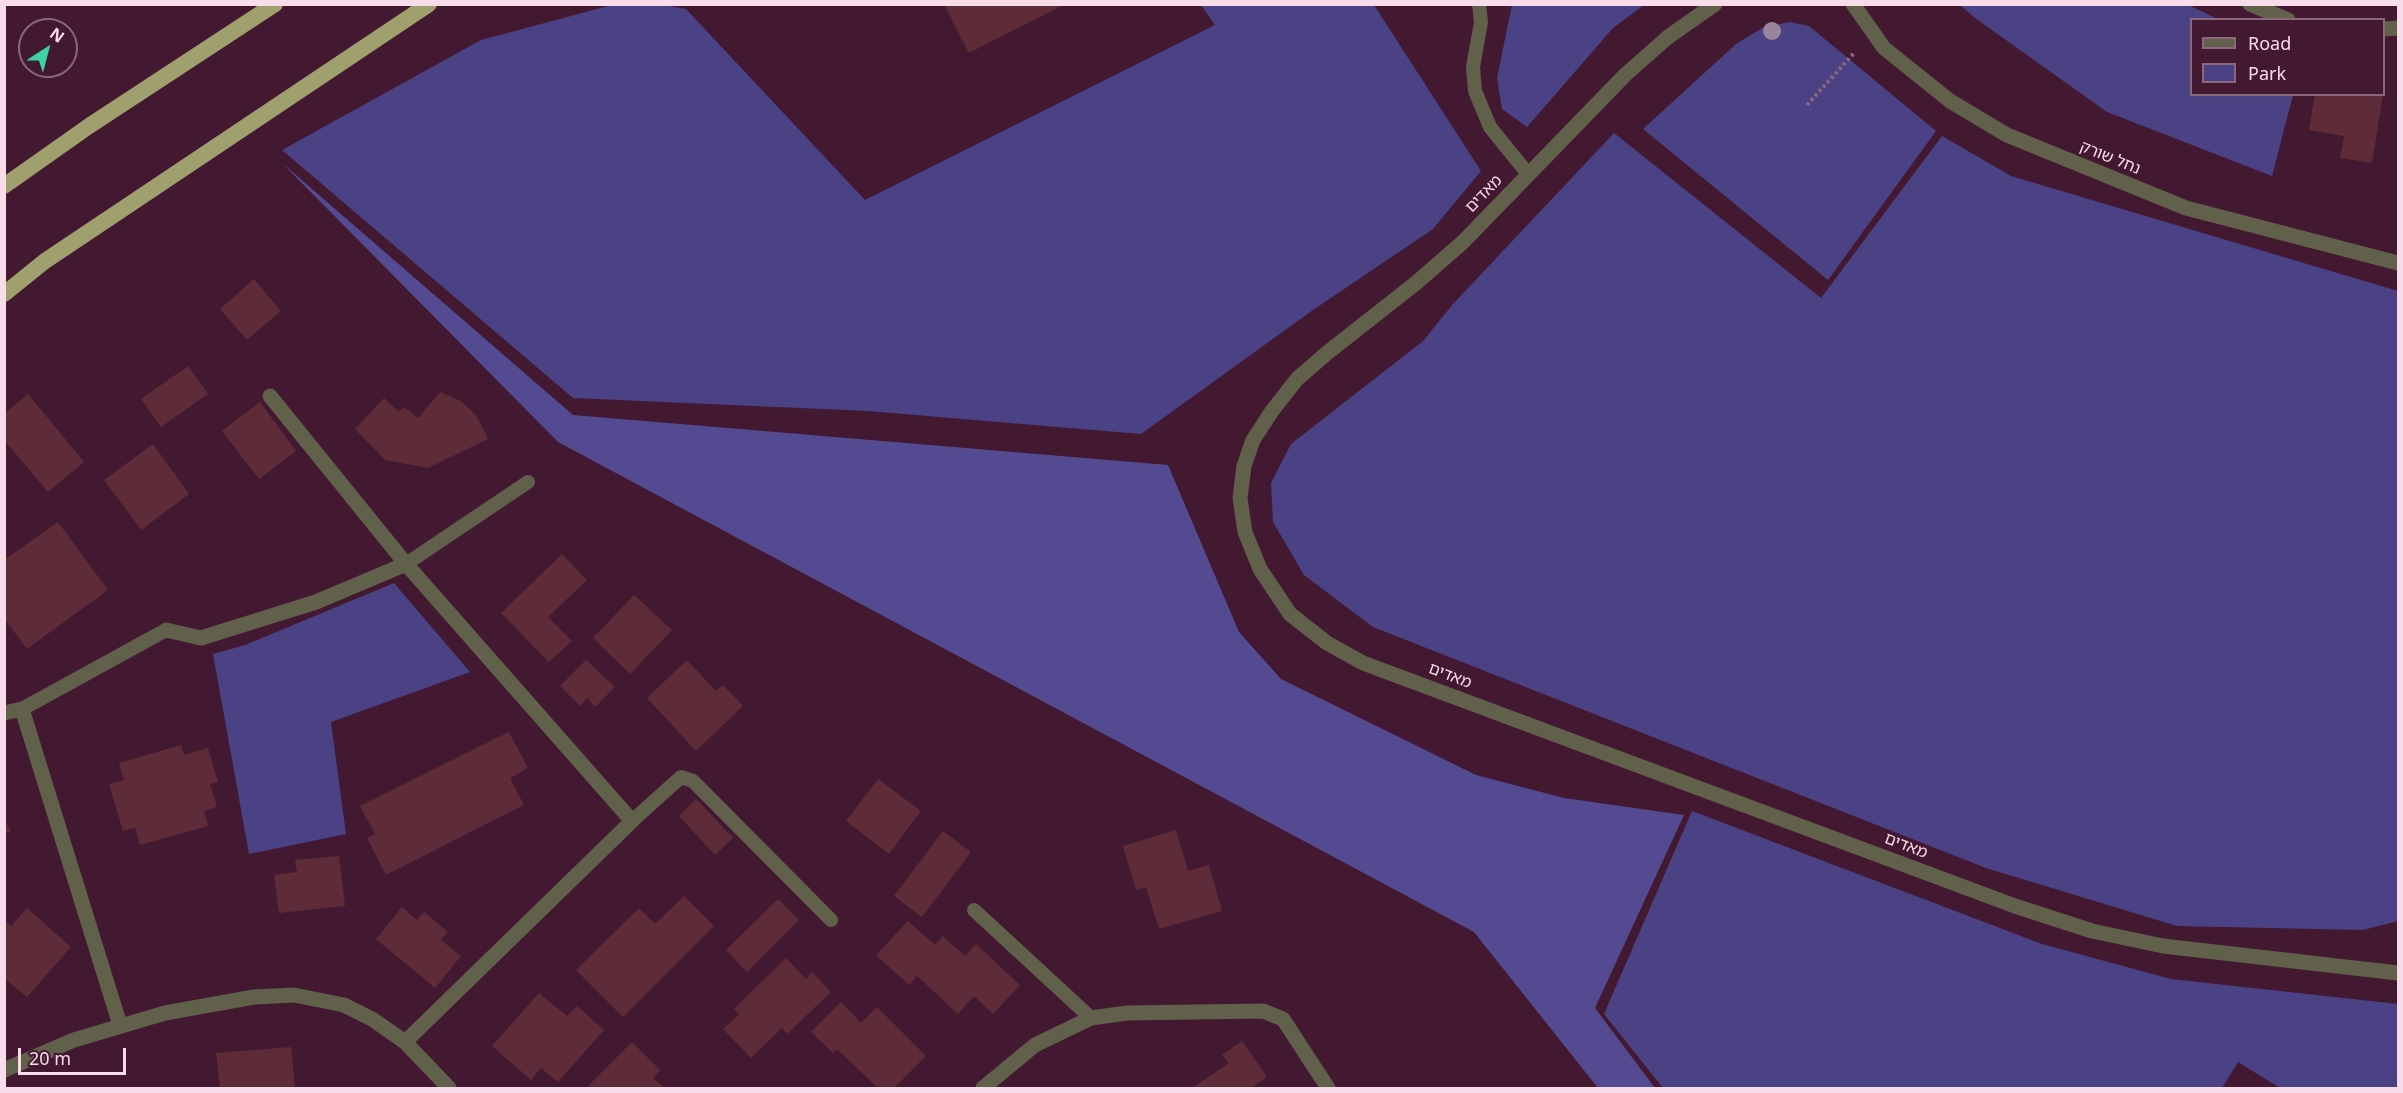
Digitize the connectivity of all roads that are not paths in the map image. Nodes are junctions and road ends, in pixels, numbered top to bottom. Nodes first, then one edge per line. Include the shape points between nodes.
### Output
1 (275, 4) edge
2 (429, 4) edge
3 (1479, 4) edge
4 (1715, 4) edge
5 (1853, 4) edge
6 (2250, 4) edge
7 (2283, 18) edge
8 (1528, 174) junction
9 (4, 186) edge
10 (2398, 263) edge
11 (4, 294) edge
12 (270, 396) dead end
13 (528, 482) dead end
14 (406, 564) junction
15 (165, 630) joint
16 (22, 709) junction
17 (4, 713) edge
18 (632, 821) junction
19 (974, 910) dead end
20 (831, 920) dead end
21 (2398, 973) edge
22 (1091, 1018) junction
23 (120, 1025) junction
24 (405, 1042) junction
25 (4, 1070) edge
26 (449, 1089) edge
27 (983, 1089) edge
28 (1329, 1089) edge

1 - 9 highway
2 - 11 highway via 45,261
3 - 8 lane via 1481,22 1473,67 1475,91 1490,127
4 - 8 street, מאדים via 1668,37 1626,75
5 - 10 street, נחל שורק via 1884,48 1950,100 2007,135 2186,208
6 - 7 street
8 - 21 street, מאדים via 1464,242 1297,379 1253,440 1244,466 1240,498 1245,532 1260,569 1290,614 1363,663 2026,910 2092,931 2163,946
12 - 14 street
13 - 14 lane
14 - 15 street via 316,602 201,638
14 - 18 street
15 - 16 lane
16 - 17 street
16 - 23 street
18 - 20 lane via 681,777 693,781
18 - 24 street
19 - 22 lane
22 - 27 street via 1035,1045
22 - 28 street via 1127,1012 1263,1011 1283,1018
23 - 24 street via 210,1004 294,995 344,1005
23 - 25 street
24 - 26 street

